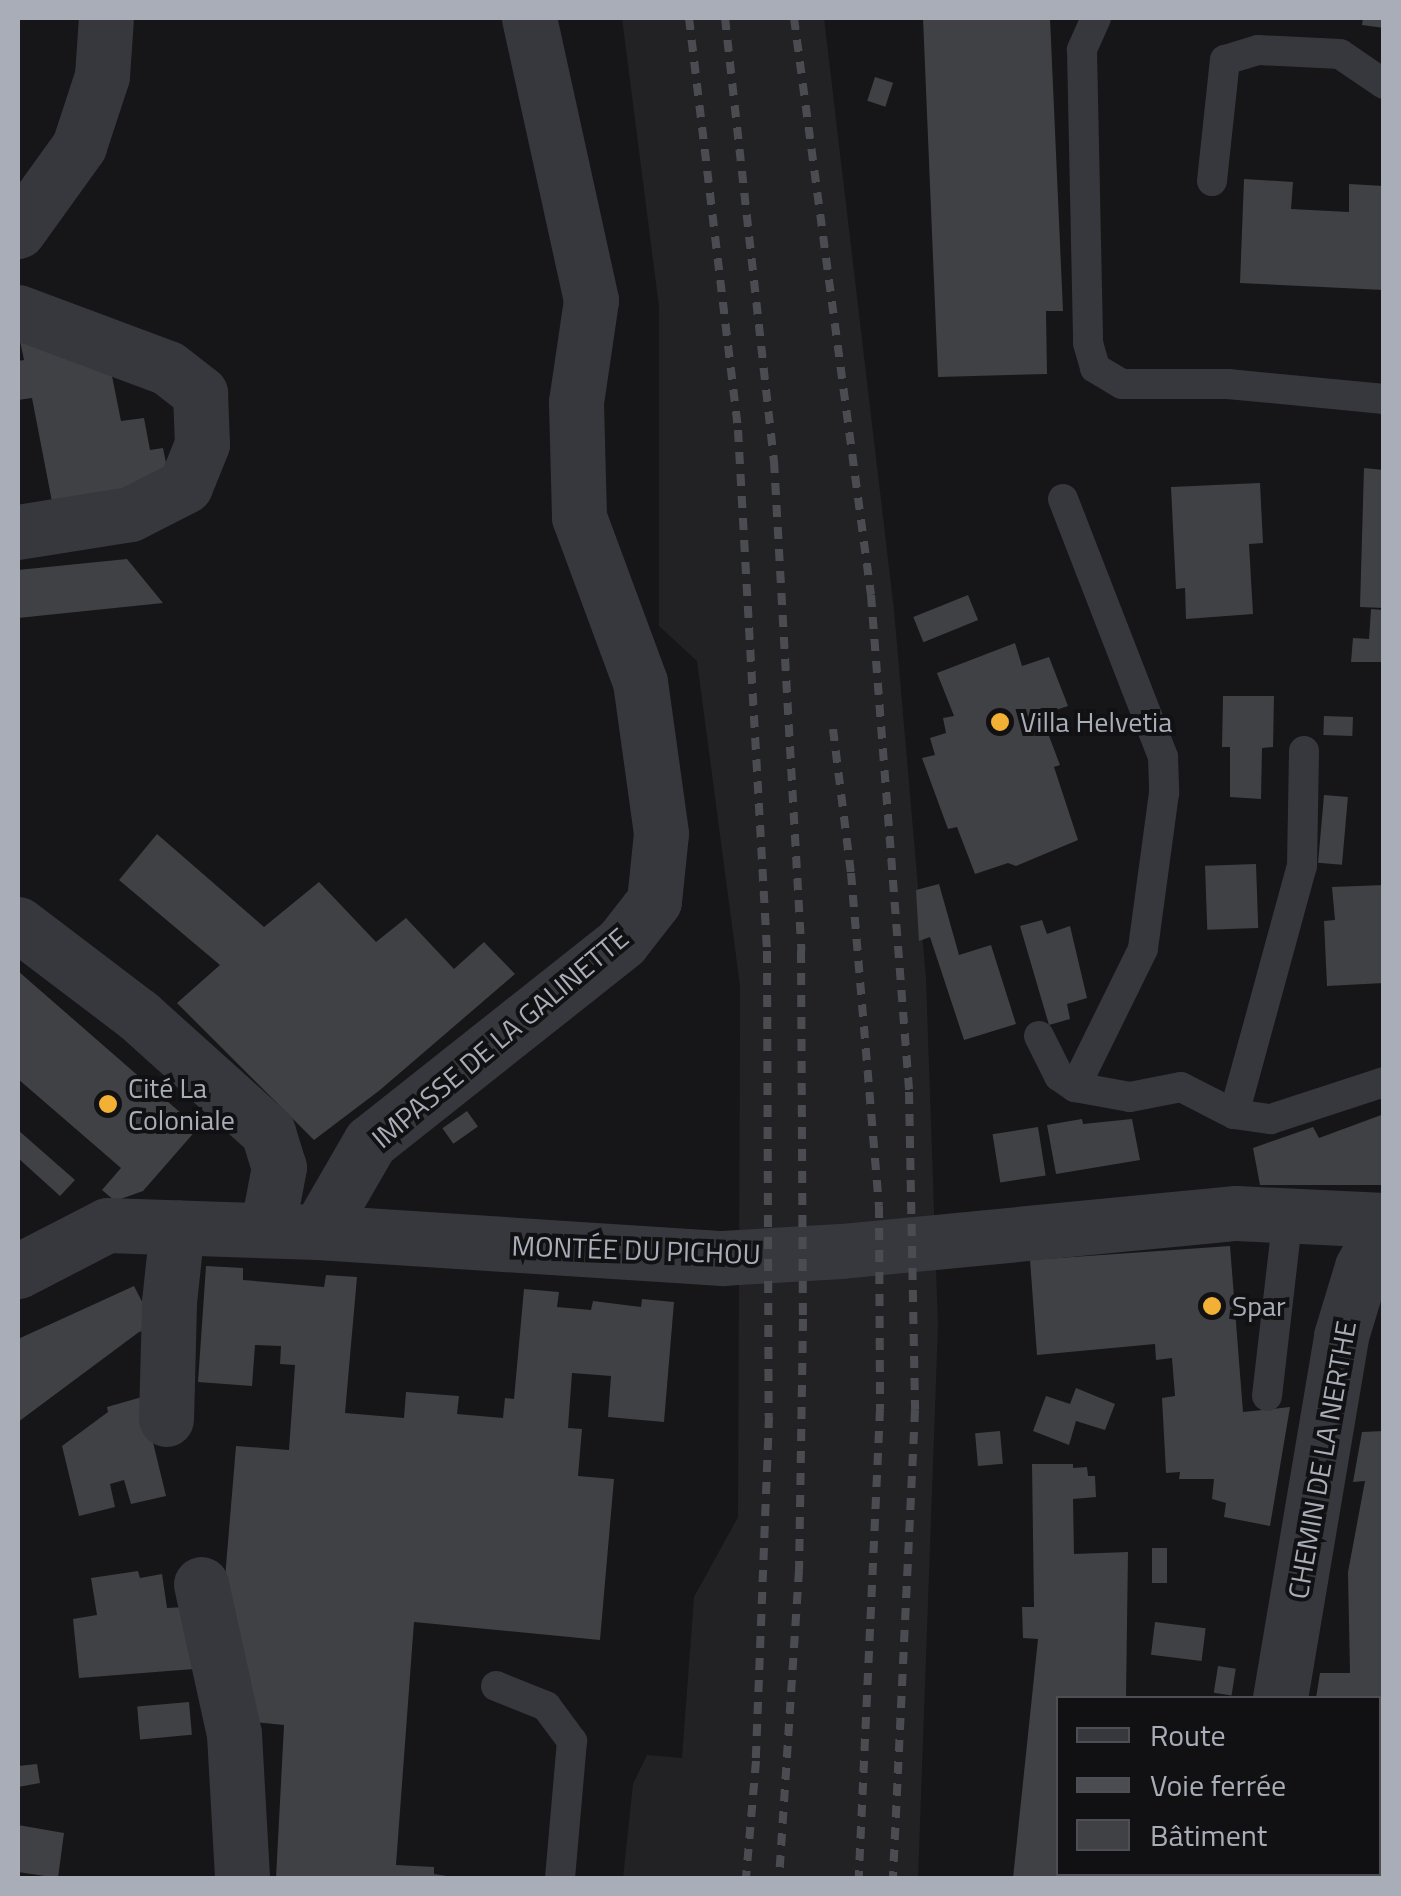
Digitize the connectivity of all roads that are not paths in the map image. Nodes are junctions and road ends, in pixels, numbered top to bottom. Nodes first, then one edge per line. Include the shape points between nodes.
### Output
1 (106, 18) edge
2 (529, 18) edge
3 (1096, 18) edge
4 (1384, 84) edge
5 (1212, 181) dead end
6 (18, 231) edge
7 (18, 312) edge
8 (1384, 399) edge
9 (1063, 500) dead end
10 (18, 532) edge
11 (1304, 751) dead end
12 (18, 924) edge
13 (1039, 1036) dead end
14 (1384, 1082) edge
15 (1075, 1086) junction
16 (1234, 1114) junction
17 (1288, 1214) junction
18 (1384, 1224) edge
19 (178, 1227) junction
20 (292, 1231) junction
21 (18, 1271) edge
22 (1267, 1396) dead end
23 (166, 1419) dead end
24 (201, 1584) dead end
25 (496, 1686) dead end
26 (1280, 1696) edge
27 (242, 1878) edge
28 (560, 1878) edge

1 - 6 street via 102,76 78,146
2 - 20 street, IMPASSE DE LA GALINETTE via 591,300 576,402 579,517 640,682 662,833 654,901 622,942 370,1142
3 - 8 lane via 1082,50 1088,344 1095,368 1122,384 1228,384
4 - 5 lane via 1340,54 1258,50 1225,60
7 - 10 street via 168,368 200,393 202,444 185,486 130,514
9 - 15 lane via 1163,756 1164,794 1142,949
11 - 16 lane via 1302,866
12 - 20 street via 138,1014 268,1132
13 - 15 lane via 1058,1076
14 - 16 lane via 1271,1120
15 - 16 lane via 1130,1096 1182,1087
17 - 18 street, MONTÉE DU PICHOU
17 - 20 street, MONTÉE DU PICHOU via 1236,1213 722,1258
17 - 22 lane
18 - 26 street, CHEMIN DE LA NERTHE via 1362,1266 1341,1336
19 - 20 street, MONTÉE DU PICHOU
19 - 21 street, MONTÉE DU PICHOU via 107,1224
19 - 23 street
24 - 27 street via 234,1734
25 - 28 lane via 546,1706 572,1742

